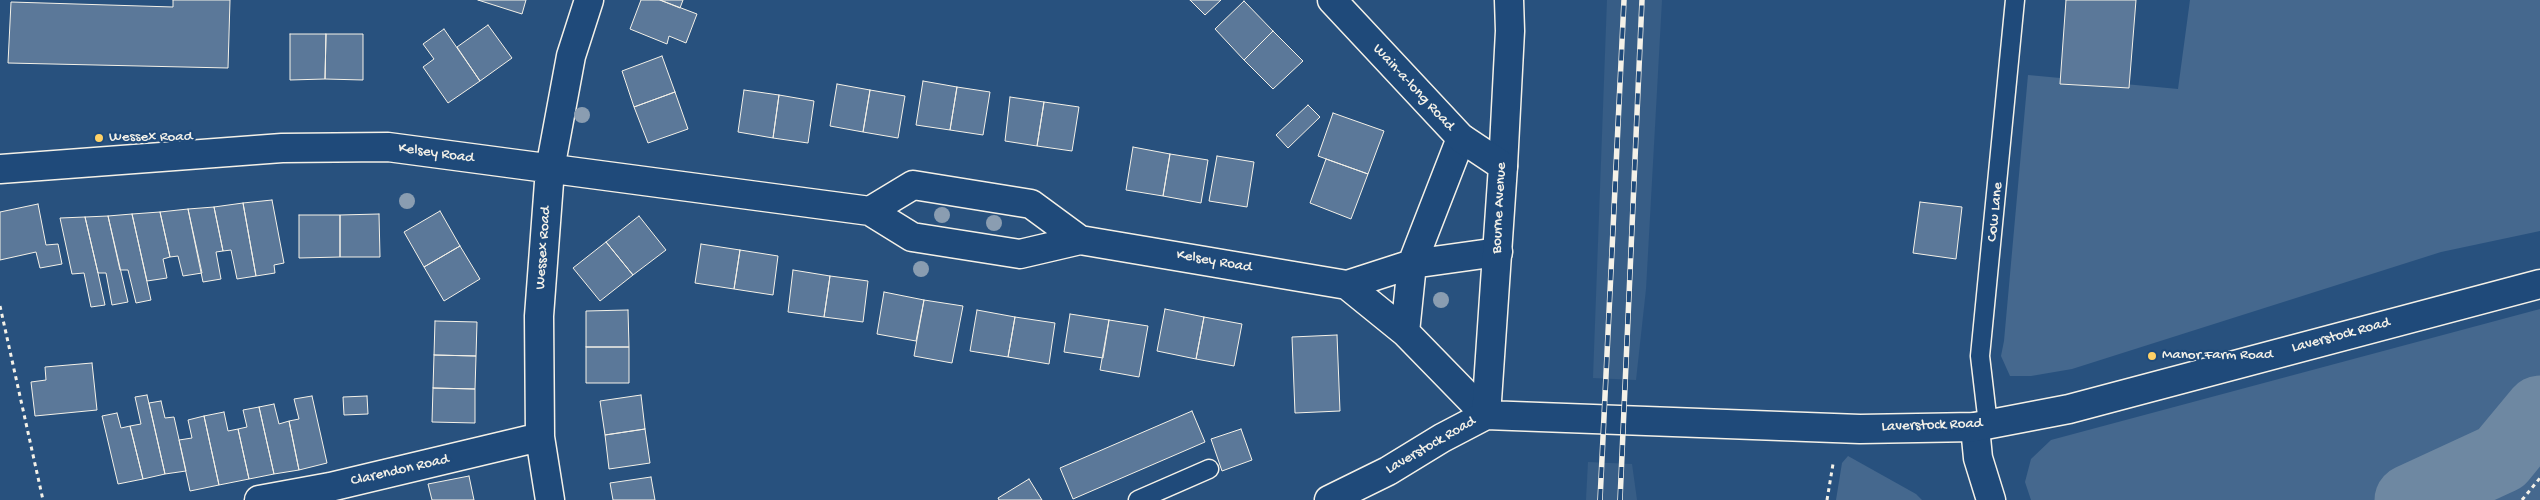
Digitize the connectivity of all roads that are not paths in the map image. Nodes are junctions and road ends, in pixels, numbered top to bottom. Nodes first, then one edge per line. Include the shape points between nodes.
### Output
1 (589, 0) edge
2 (1332, 0) edge
3 (1509, 0) edge
4 (2015, 0) edge
5 (1461, 138) junction
6 (1503, 166) junction
7 (0, 169) edge
8 (550, 169) junction
9 (870, 211) junction
10 (1080, 240) junction
11 (1498, 252) junction
12 (1412, 264) junction
13 (2540, 284) edge
14 (1347, 285) junction
15 (1405, 332) junction
16 (1486, 415) junction
17 (1981, 425) junction
18 (540, 437) junction
19 (1209, 469) dead end
20 (259, 500) edge
21 (550, 500) edge
22 (1138, 500) edge
23 (1329, 500) edge
24 (1991, 500) edge

1 - 8 street, Wessex Road via 571,56
2 - 5 street, Wain-a-long Road
3 - 6 street, Bourne Avenue
4 - 17 lane, Cow Lane via 1980,356
5 - 6 street, Wain-a-long Road
5 - 12 street
6 - 11 street, Bourne Avenue
7 - 8 street, Kelsey Road via 282,148 378,147
8 - 9 street, Kelsey Road
8 - 18 street, Wessex Road via 539,316
9 - 10 street, Kelsey Road via 912,237 1020,254
9 - 10 street, Kelsey Road via 913,185 1031,204
10 - 14 street, Kelsey Road
11 - 12 street, Kelsey Road
11 - 16 street, Bourne Avenue
12 - 14 street, Kelsey Road
12 - 15 street
13 - 17 street, Laverstock Road via 2069,409
14 - 15 street, Kelsey Road
15 - 16 street, Kelsey Road
16 - 17 street, Laverstock Road via 1860,429
16 - 23 street, Laverstock Road via 1388,471
17 - 24 street via 1978,458
18 - 20 street, Clarendon Road via 330,487
18 - 21 street, Wessex Road
19 - 22 lane

